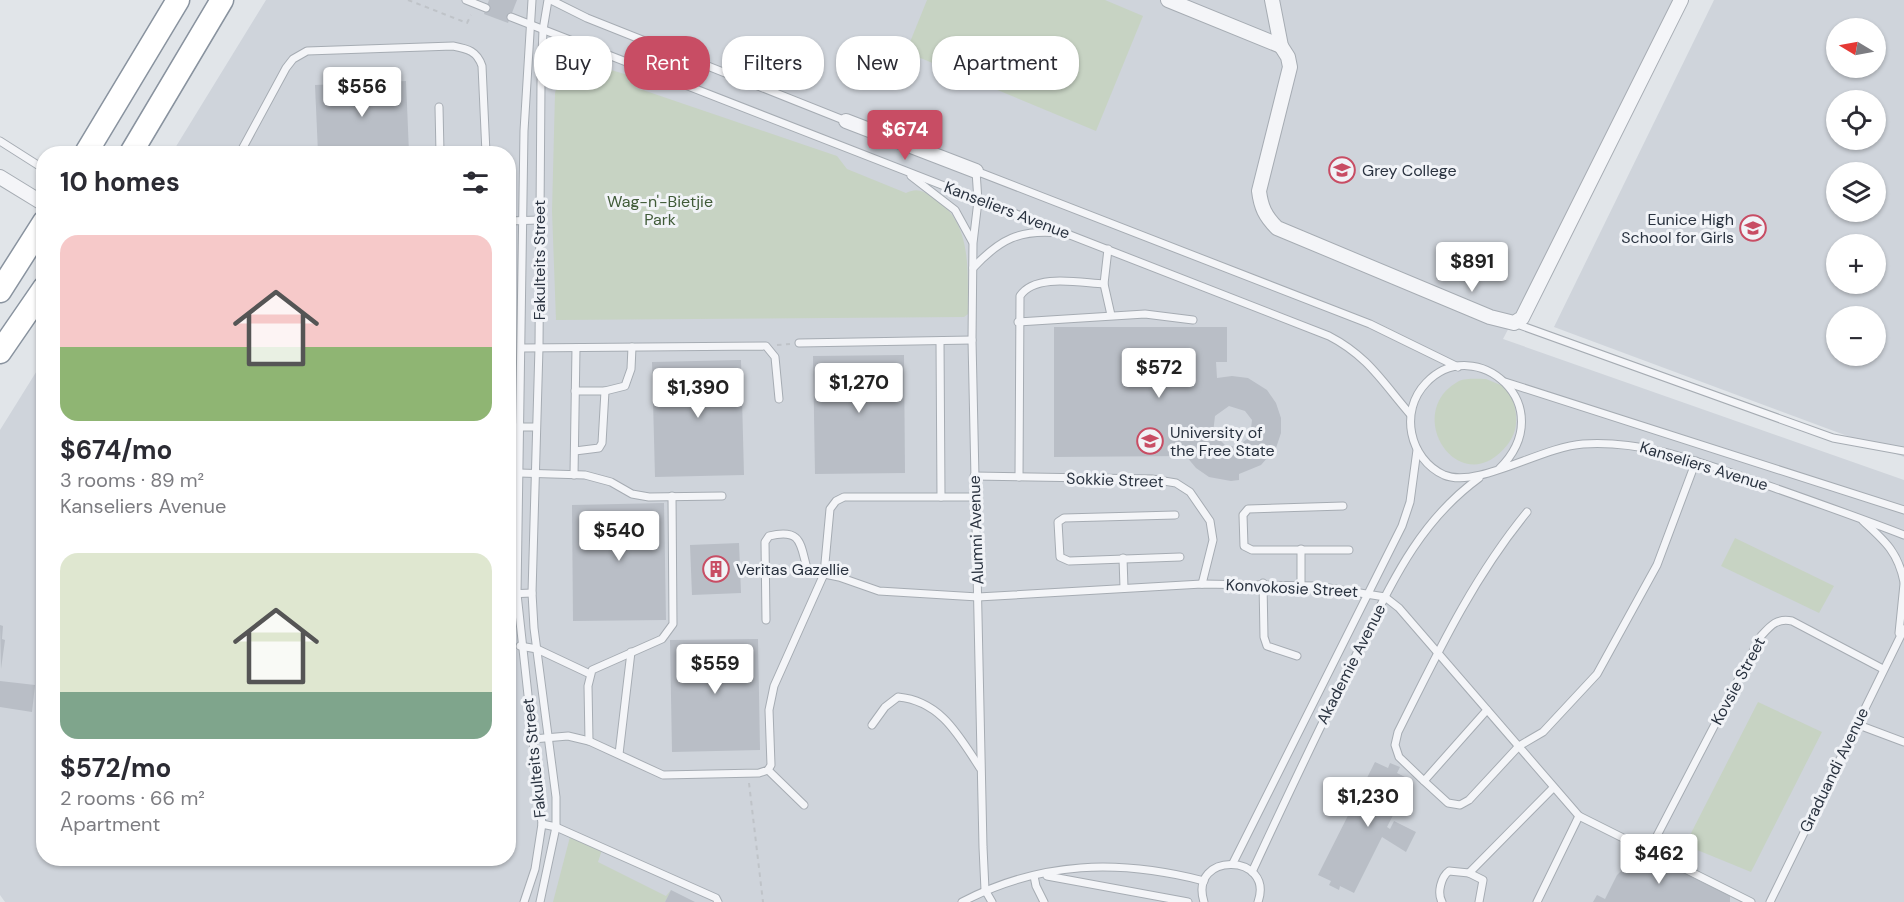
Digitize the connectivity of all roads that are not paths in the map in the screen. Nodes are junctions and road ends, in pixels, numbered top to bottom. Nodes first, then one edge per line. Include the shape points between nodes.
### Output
1 (222, 0) edge
2 (466, 0) edge
3 (532, 0) edge
4 (550, 0) edge
5 (1168, 0) edge
6 (1272, 0) edge
7 (1681, 0) edge
8 (178, 1) edge
9 (486, 8) dead end
10 (511, 17) dead end
11 (529, 25) junction
12 (543, 30) junction
13 (543, 36) edge
14 (559, 36) edge
15 (1281, 46) junction
16 (612, 56) edge
17 (541, 90) edge
18 (439, 107) dead end
19 (846, 121) joint
20 (0, 141) edge
21 (90, 146) edge
22 (135, 146) edge
23 (244, 146) edge
24 (440, 146) edge
25 (486, 146) edge
26 (36, 164) edge
27 (900, 168) junction
28 (976, 171) junction
29 (0, 177) edge
30 (36, 199) edge
31 (978, 201) junction
32 (539, 220) junction
33 (516, 221) edge
34 (524, 221) junction
35 (1071, 234) junction
36 (36, 235) edge
37 (973, 243) junction
38 (1108, 249) junction
39 (973, 268) junction
40 (1104, 284) junction
41 (0, 291) edge
42 (36, 300) edge
43 (1111, 315) junction
44 (1193, 320) dead end
45 (1018, 322) junction
46 (1514, 323) junction
47 (972, 340) junction
48 (940, 341) junction
49 (799, 343) road end
50 (539, 347) junction
51 (632, 347) junction
52 (522, 348) junction
53 (576, 348) junction
54 (0, 352) edge
55 (1458, 367) junction
56 (1505, 382) junction
57 (575, 390) junction
58 (605, 391) junction
59 (779, 399) dead end
60 (1410, 414) junction
61 (516, 427) edge
62 (521, 427) junction
63 (536, 427) junction
64 (1417, 450) junction
65 (575, 451) junction
66 (1904, 451) edge
67 (1696, 461) junction
68 (1499, 469) junction
69 (519, 473) junction
70 (535, 473) junction
71 (574, 475) junction
72 (974, 476) junction
73 (1019, 477) junction
74 (1482, 477) junction
75 (672, 496) junction
76 (722, 496) dead end
77 (941, 497) junction
78 (974, 497) junction
79 (1344, 506) dead end
80 (1904, 510) edge
81 (1527, 512) dead end
82 (1175, 515) dead end
83 (1860, 518) junction
84 (516, 534) edge
85 (1904, 535) edge
86 (1301, 549) junction
87 (1349, 550) dead end
88 (1180, 557) dead end
89 (1123, 558) junction
90 (824, 574) junction
91 (1263, 583) junction
92 (1904, 583) edge
93 (1202, 584) junction
94 (1302, 585) junction
95 (1124, 588) junction
96 (1366, 592) junction
97 (532, 593) junction
98 (516, 594) edge
99 (978, 597) junction
100 (1385, 597) junction
101 (516, 616) edge
102 (765, 620) dead end
103 (1904, 629) edge
104 (1899, 639) junction
105 (520, 646) junction
106 (537, 649) junction
107 (631, 652) junction
108 (1436, 653) junction
109 (1297, 656) dead end
110 (1883, 669) junction
111 (591, 674) junction
112 (1487, 710) junction
113 (1856, 724) junction
114 (872, 725) dead end
115 (549, 736) junction
116 (533, 739) junction
117 (589, 741) junction
118 (1904, 742) edge
119 (1519, 746) junction
120 (619, 754) junction
121 (768, 770) junction
122 (981, 770) junction
123 (1424, 781) junction
124 (1553, 788) junction
125 (804, 805) dead end
126 (1579, 816) junction
127 (542, 824) junction
128 (556, 827) junction
129 (1650, 851) junction
130 (1233, 863) junction
131 (1252, 872) junction
132 (1469, 873) junction
133 (1038, 875) junction
134 (1204, 880) junction
135 (985, 890) junction
136 (524, 902) edge
137 (540, 902) edge
138 (718, 902) edge
139 (962, 902) edge
140 (992, 902) edge
141 (1044, 902) edge
142 (1188, 902) edge
143 (1204, 902) edge
144 (1258, 902) edge
145 (1442, 902) edge
146 (1479, 902) edge
147 (1537, 902) edge
148 (1751, 902) edge
149 (1770, 902) edge

1 - 22 highway
2 - 9 lane
3 - 11 lane, Fakulteits Street
4 - 12 lane, Fakulteits Street
4 - 19 lane, Kanseliers Avenue
5 - 15 street
6 - 15 street
7 - 46 street via 1522,318
8 - 21 highway
10 - 11 lane, Kanseliers Avenue
11 - 12 lane, Kanseliers Avenue
11 - 34 lane, Fakulteits Street
12 - 13 lane, Fakulteits Street
12 - 14 lane, Kanseliers Avenue
15 - 46 street via 1290,67 1259,191 1268,219 1277,228 1497,320
16 - 27 lane, Kanseliers Avenue
17 - 32 lane, Fakulteits Street
18 - 24 lane
19 - 28 street, Kanseliers Avenue
20 - 26 lane
23 - 25 lane via 286,68 307,51 453,46 470,49 482,66
27 - 31 lane, Kanseliers Avenue
27 - 37 lane via 955,210
28 - 31 lane, Alumni Avenue
28 - 55 lane, Kanseliers Avenue via 1370,324
29 - 30 street
31 - 35 lane, Kanseliers Avenue
31 - 37 lane, Alumni Avenue
32 - 34 lane
32 - 50 lane, Fakulteits Street
33 - 34 lane
34 - 52 lane, Fakulteits Street
35 - 38 lane, Kanseliers Avenue
35 - 39 lane via 1026,232 996,246
36 - 41 highway
37 - 39 lane, Alumni Avenue
38 - 40 lane
38 - 60 lane, Kanseliers Avenue via 1352,348
39 - 47 lane, Alumni Avenue
40 - 43 lane
40 - 45 lane via 1036,284 1020,296
42 - 54 highway
43 - 44 lane via 1145,314
43 - 45 lane
45 - 73 lane
46 - 66 lane via 1833,438
47 - 48 lane
47 - 72 lane, Alumni Avenue
48 - 49 lane
48 - 77 lane
50 - 52 lane
50 - 53 lane
50 - 63 lane, Fakulteits Street
51 - 53 lane
51 - 58 lane via 625,386
51 - 59 lane via 766,346 775,357
52 - 62 lane, Fakulteits Street
53 - 57 lane
55 - 56 lane, Kanseliers Avenue via 1491,372
55 - 60 lane via 1440,372 1426,383
56 - 68 lane, Kanseliers Avenue via 1521,410 1522,427 1518,443
56 - 80 lane, Kanseliers Avenue
57 - 58 lane
57 - 65 lane
58 - 65 lane via 602,443 599,448
60 - 64 lane, Kanseliers Avenue
61 - 62 lane
62 - 63 lane
62 - 69 lane, Fakulteits Street
63 - 70 lane, Fakulteits Street
64 - 74 lane, Kanseliers Avenue via 1428,465 1444,475
64 - 96 lane, Akademie Avenue via 1410,502 1402,526
65 - 71 lane
67 - 68 lane, Kanseliers Avenue via 1637,445 1607,443 1554,448
67 - 83 lane, Kanseliers Avenue
67 - 119 lane via 1657,565 1597,674 1543,732
68 - 74 lane, Kanseliers Avenue
69 - 70 lane
69 - 84 lane, Fakulteits Street
70 - 71 lane
70 - 97 lane, Fakulteits Street
71 - 75 lane via 599,478 641,495
72 - 73 lane, Sokkie Street
72 - 78 lane, Alumni Avenue
73 - 93 lane, Sokkie Street via 1152,479 1176,483 1190,492 1210,521 1213,540
74 - 100 lane, Akademie Avenue via 1436,515
75 - 76 lane
75 - 107 lane via 673,624 662,639
77 - 78 lane
77 - 90 lane via 844,497 836,501 827,519
78 - 99 lane, Alumni Avenue
79 - 86 lane via 1248,509 1243,515 1244,546 1252,550
81 - 108 lane via 1500,544
82 - 89 lane via 1064,518 1058,522 1060,557 1068,561
83 - 85 lane, Kanseliers Avenue
83 - 92 lane, Graduandi Avenue via 1892,549
86 - 87 lane
86 - 94 lane
88 - 89 lane
89 - 95 lane
90 - 99 lane, Konvokosie Street via 879,591
90 - 102 lane via 807,568 797,537 769,536 765,542
90 - 121 lane via 774,686 769,710
91 - 93 lane, Konvokosie Street
91 - 94 lane, Konvokosie Street
91 - 109 lane via 1267,646
92 - 104 lane, Graduandi Avenue
93 - 95 lane, Konvokosie Street
94 - 96 lane, Konvokosie Street
95 - 99 lane, Konvokosie Street
96 - 100 lane, Konvokosie Street
96 - 130 lane, Akademie Avenue
97 - 98 lane
97 - 106 lane, Fakulteits Street
99 - 122 lane, Alumni Avenue
100 - 108 lane, Konvokosie Street
100 - 131 lane, Akademie Avenue via 1314,735
101 - 105 lane, Fakulteits Street
103 - 104 lane, Graduandi Avenue
104 - 110 lane, Graduandi Avenue
105 - 106 lane
105 - 116 lane, Fakulteits Street
106 - 111 lane
106 - 115 lane, Fakulteits Street
107 - 111 lane via 598,666
107 - 120 lane
108 - 112 lane, Konvokosie Street
108 - 123 lane via 1395,745 1400,757
110 - 113 lane, Graduandi Avenue
110 - 129 lane, Kovsie Street via 1792,621 1782,619 1771,624 1761,636
111 - 117 lane
112 - 119 lane, Konvokosie Street
112 - 123 lane
113 - 118 lane
113 - 149 lane, Graduandi Avenue
114 - 122 lane via 898,697 925,703 956,730
115 - 116 lane
115 - 117 lane
115 - 128 lane, Fakulteits Street
116 - 127 lane, Fakulteits Street
117 - 120 lane
119 - 123 lane via 1460,805 1448,803
119 - 124 lane, Konvokosie Street
120 - 121 lane via 663,775 748,774
121 - 125 lane
122 - 135 lane, Alumni Avenue
124 - 126 lane, Konvokosie Street
124 - 132 lane
126 - 129 lane, Konvokosie Street
126 - 147 lane
127 - 128 lane
127 - 136 lane, Fakulteits Street via 535,869
128 - 137 lane, Fakulteits Street
128 - 138 lane
129 - 148 lane, Konvokosie Street
130 - 131 lane
130 - 134 lane via 1216,867
131 - 144 lane via 1260,888
132 - 145 lane via 1446,872 1439,895
132 - 146 lane via 1483,879
133 - 134 lane via 1112,866
133 - 135 lane via 1016,878
133 - 141 lane
133 - 142 lane
134 - 143 lane
135 - 139 lane
135 - 140 lane

